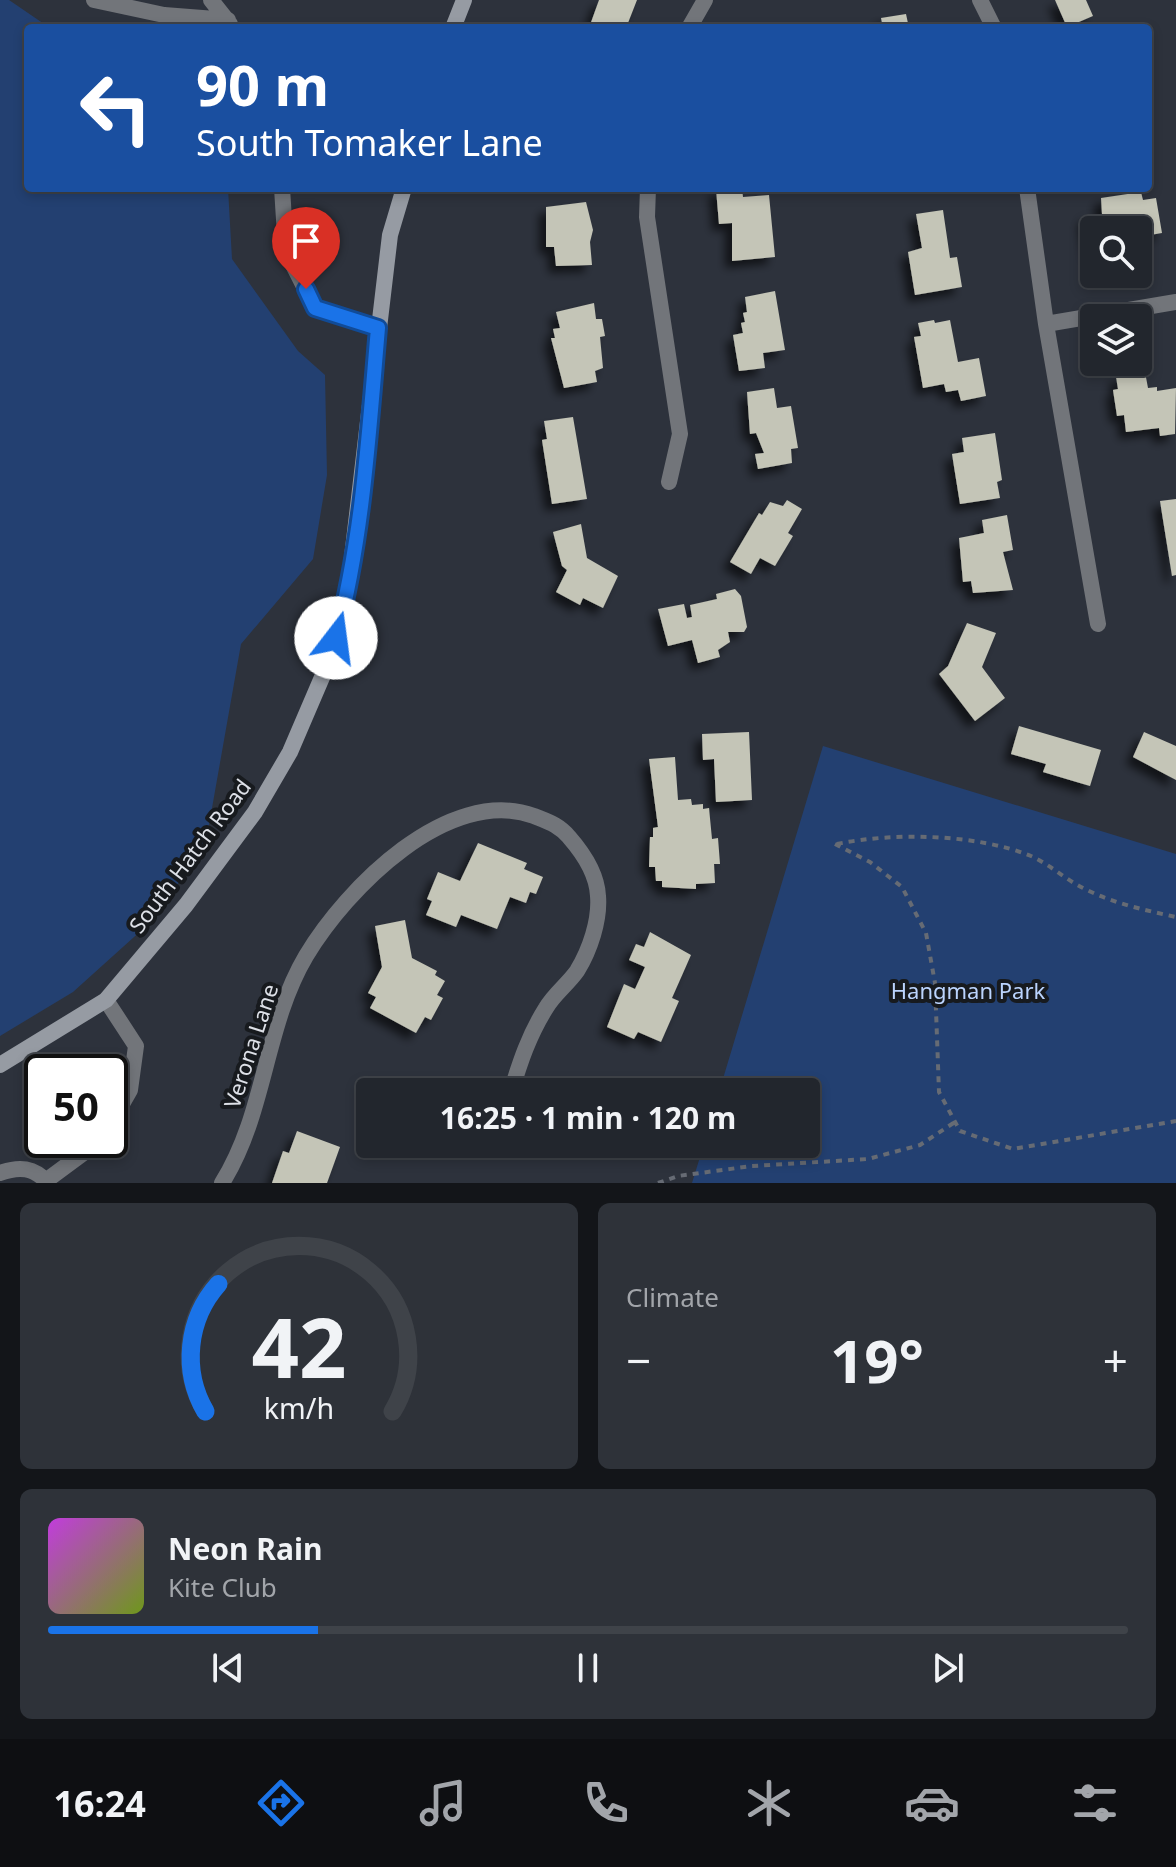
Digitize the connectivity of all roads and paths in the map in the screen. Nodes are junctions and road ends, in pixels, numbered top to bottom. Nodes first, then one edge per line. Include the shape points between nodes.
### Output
1 (94, 0) edge
2 (211, 0) edge
3 (464, 0) edge
4 (705, 0) edge
5 (980, 0) edge
6 (231, 24) edge
7 (455, 24) edge
8 (691, 24) edge
9 (992, 24) edge
10 (282, 192) edge
11 (403, 192) edge
12 (648, 192) edge
13 (1028, 192) edge
14 (1176, 302) edge
15 (1046, 324) junction
16 (378, 328) junction
17 (669, 482) dead end
18 (1098, 624) dead end
19 (1176, 917) edge
20 (106, 1000) junction
21 (0, 1065) edge
22 (515, 1078) edge
23 (128, 1094) edge
24 (1176, 1121) edge
25 (955, 1122) junction
26 (78, 1158) edge
27 (0, 1173) edge
28 (47, 1182) edge
29 (222, 1183) edge
30 (658, 1183) edge

1 - 6 street
2 - 6 street
3 - 7 main road
4 - 8 street
5 - 9 street
10 - 16 street via 286,251 315,308
11 - 16 main road, South Hatch Road via 390,235
12 - 17 street via 647,217 680,434
13 - 15 street
14 - 15 street
15 - 18 street
16 - 20 main road, South Hatch Road via 348,591 329,661 290,752 255,812
19 - 25 path via 1084,889 1031,856 964,840 861,839 835,844 902,887 926,933 935,983 939,1092
20 - 21 main road, South Hatch Road
20 - 23 street via 136,1046
22 - 29 street, Verona Lane via 525,1045 548,1005 577,971 594,934 598,895 586,856 559,825 521,812 488,810 444,823 395,855 347,900 306,957 280,1014 255,1112
24 - 25 path via 1013,1149 960,1131
25 - 30 path via 920,1145 868,1159 752,1166
26 - 28 street
27 - 28 street via 25,1168

